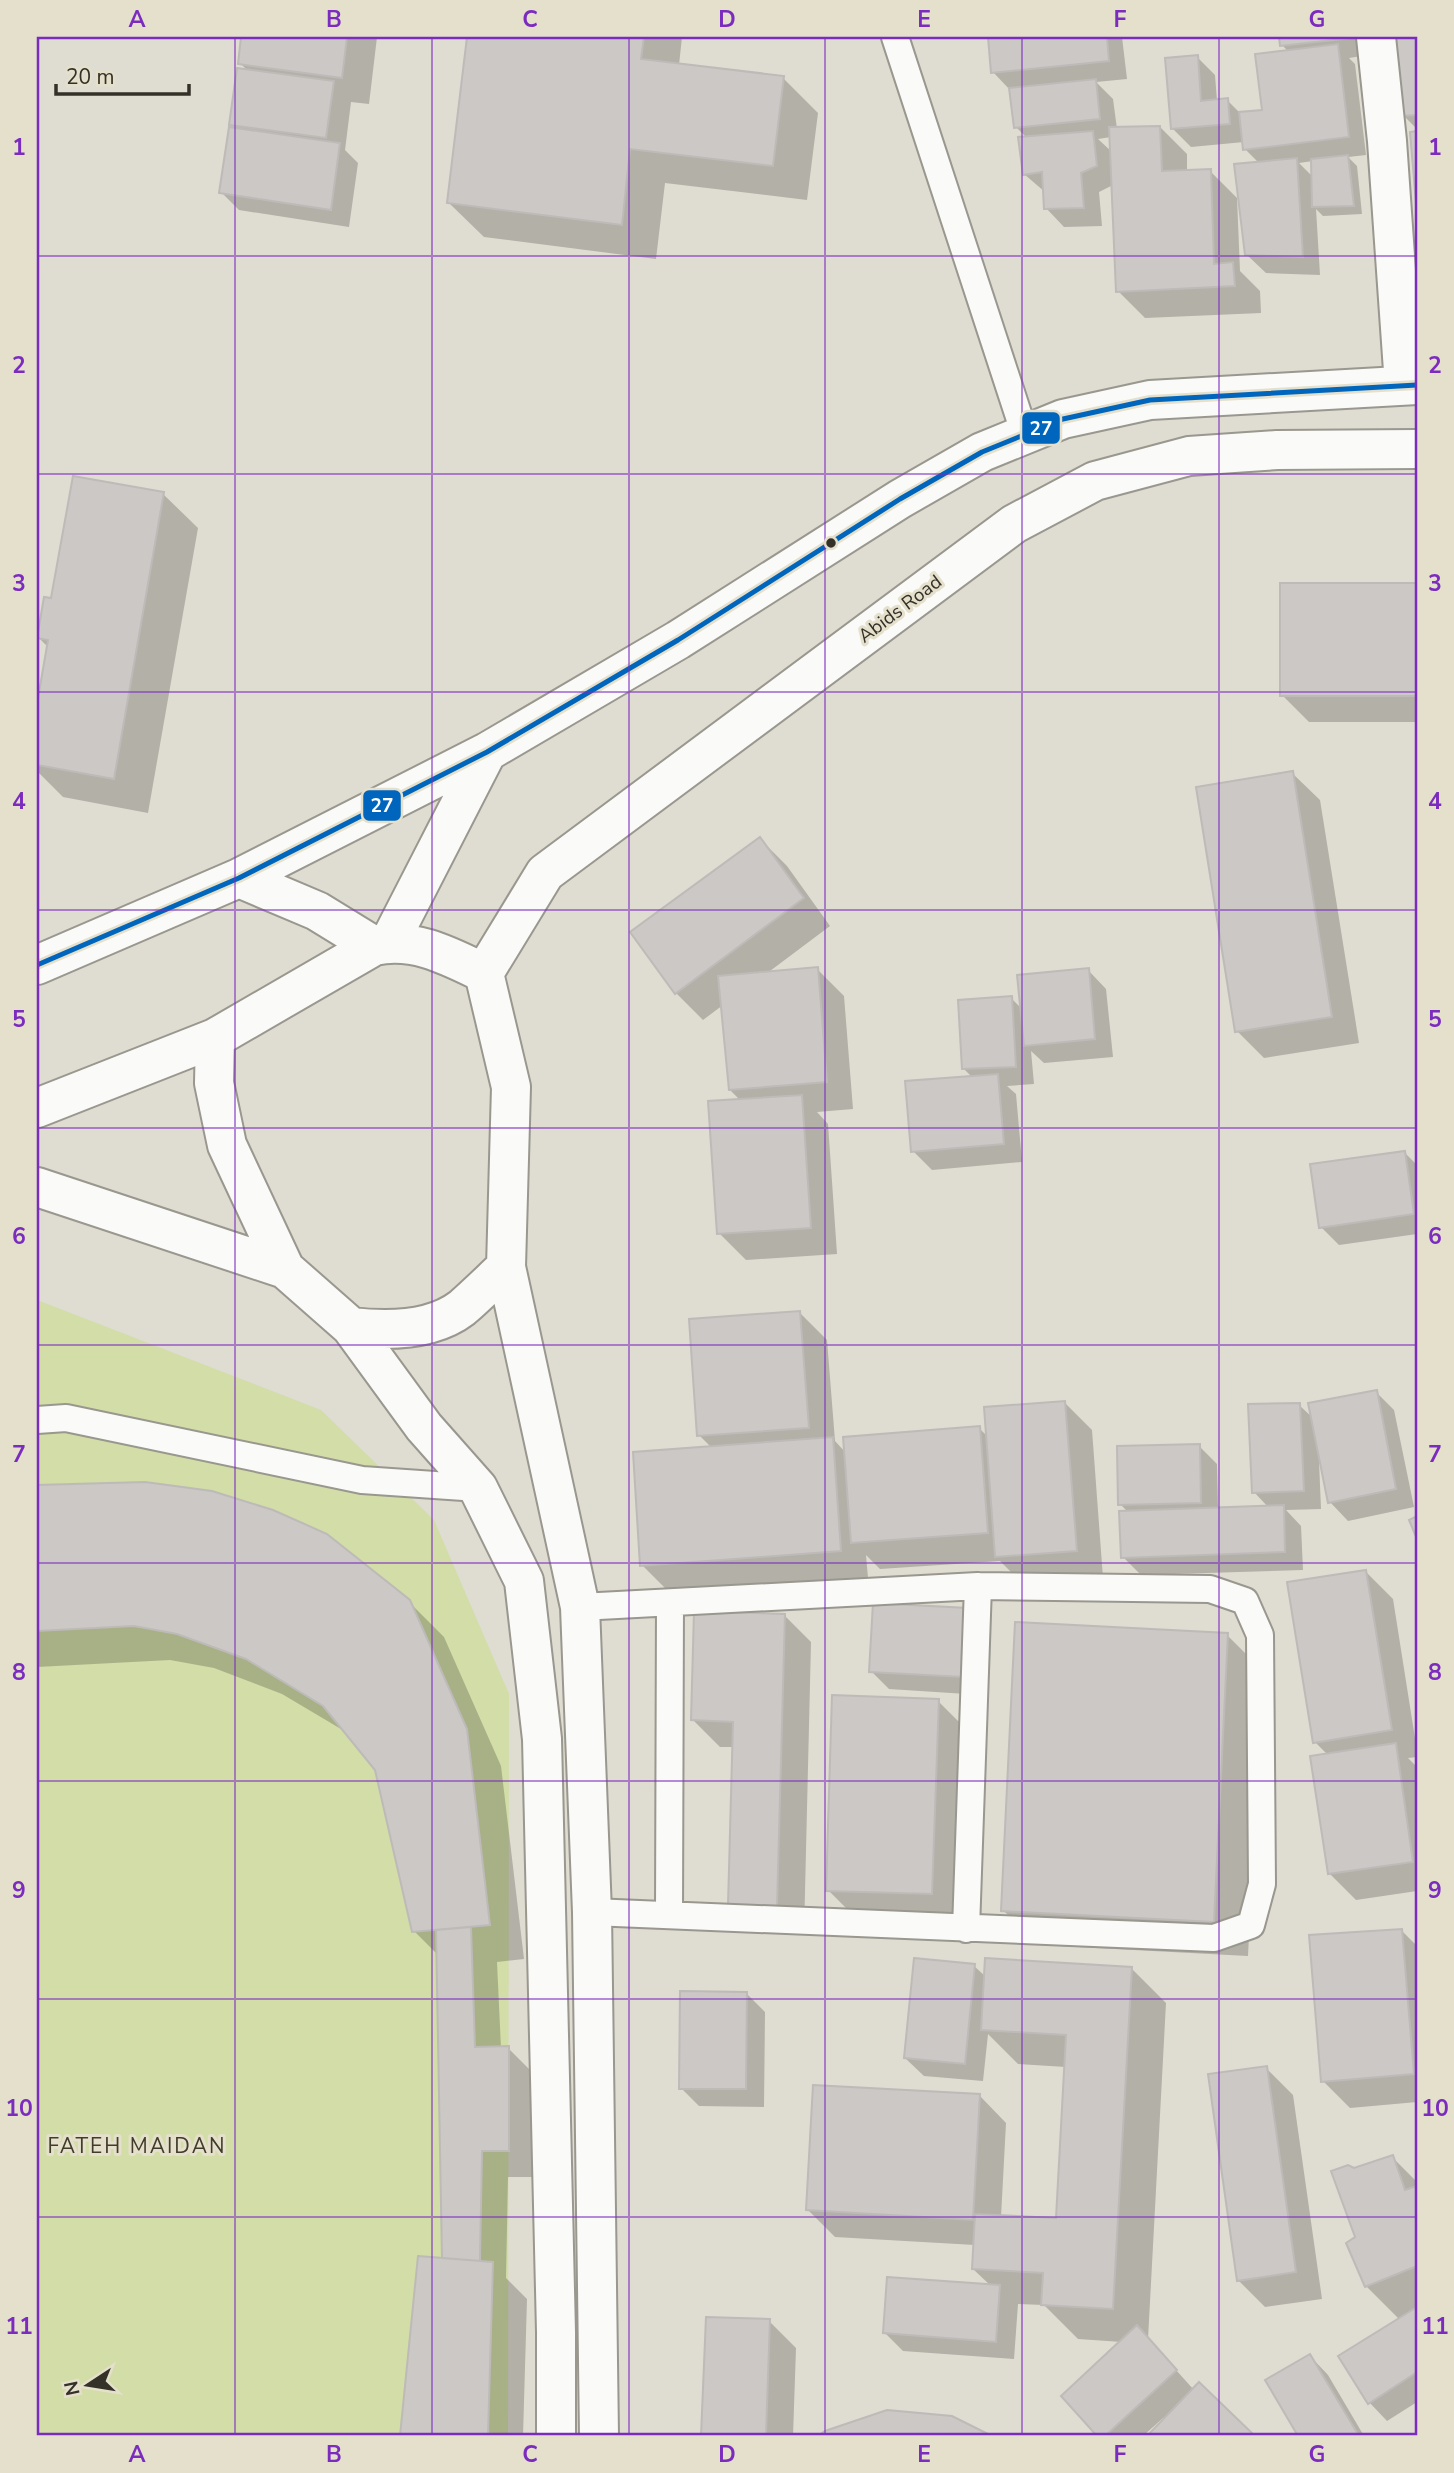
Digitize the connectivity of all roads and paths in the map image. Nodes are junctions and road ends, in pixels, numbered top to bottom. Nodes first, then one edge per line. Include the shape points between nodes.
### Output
1 (895, 37) edge
2 (1376, 37) edge
3 (1411, 385) edge
4 (1025, 435) junction
5 (1417, 449) edge
6 (487, 752) junction
7 (239, 878) junction
8 (381, 944) junction
9 (37, 965) edge
10 (484, 973) junction
11 (215, 1038) junction
12 (37, 1108) edge
13 (37, 1187) edge
14 (506, 1267) junction
15 (285, 1269) junction
16 (351, 1326) junction
17 (37, 1420) edge
18 (478, 1488) junction
19 (978, 1586) junction
20 (670, 1604) junction
21 (580, 1607) junction
22 (592, 1913) junction
23 (669, 1914) junction
24 (966, 1929) junction
25 (556, 2436) edge
26 (599, 2436) edge

1 - 4 lane
2 - 3 main road
3 - 4 main road via 1150,400 1063,419
4 - 6 main road via 982,452 900,499 678,640
5 - 10 main road, Abids Road via 1189,456 1095,481 1014,524 545,873
6 - 7 main road
6 - 8 main road
7 - 8 main road
7 - 9 main road
8 - 10 main road via 435,949
8 - 11 main road
10 - 14 main road via 511,1087
11 - 12 main road
11 - 15 main road via 214,1083 227,1145
13 - 15 main road
14 - 16 main road via 459,1310 424,1324 388,1331
14 - 21 main road
15 - 16 main road
16 - 18 main road via 425,1427
17 - 18 lane via 66,1418 362,1480
18 - 25 main road via 524,1581 542,1739
19 - 20 lane
19 - 24 lane
19 - 24 lane via 1209,1589 1245,1601 1260,1635 1262,1884 1251,1925 1214,1938
20 - 21 lane
20 - 23 lane
21 - 22 main road
22 - 23 lane
22 - 26 main road
23 - 24 lane

